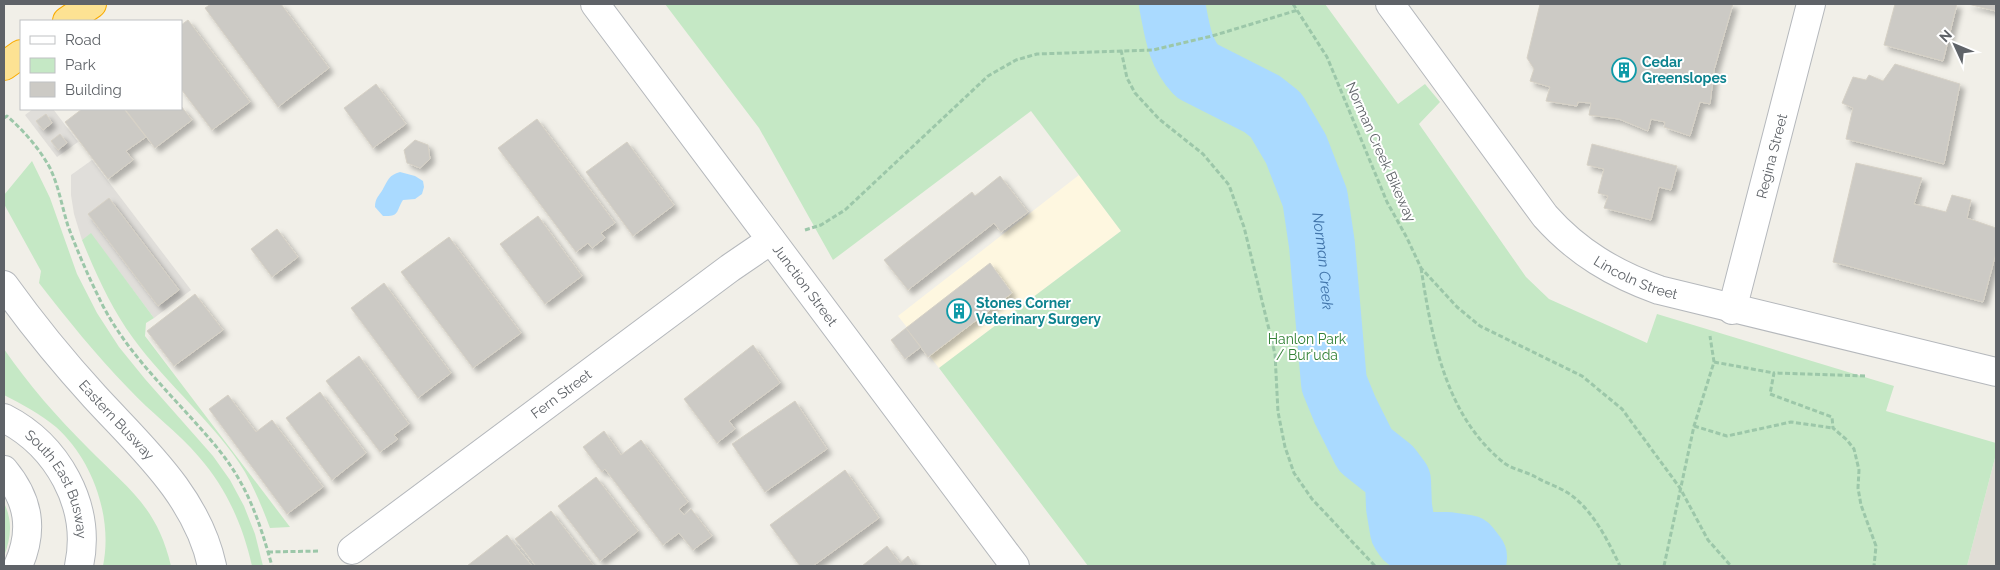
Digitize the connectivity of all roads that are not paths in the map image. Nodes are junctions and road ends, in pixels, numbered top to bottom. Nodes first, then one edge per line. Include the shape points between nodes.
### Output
1 (92, 4) edge
2 (595, 4) edge
3 (1390, 4) edge
4 (1811, 4) edge
5 (69, 20) edge
6 (20, 55) edge
7 (4, 66) edge
8 (771, 240) junction
9 (4, 285) edge
10 (1732, 310) junction
11 (1996, 372) edge
12 (4, 418) edge
13 (4, 470) edge
14 (352, 550) road end
15 (18, 566) edge
16 (79, 566) edge
17 (212, 566) edge
18 (1015, 566) edge

1 - 5 highway
2 - 8 street, Junction Street
3 - 10 street, Lincoln Street via 1562,235 1606,268 1631,280
4 - 10 street, Regina Street
6 - 7 highway
8 - 14 street, Fern Street
8 - 18 street, Junction Street
9 - 17 street, Eastern Busway via 49,344 164,472 197,524
10 - 11 street, Lincoln Street
12 - 16 street, South East Busway via 36,438 67,479 81,530
13 - 15 street via 24,503 28,526 26,549

